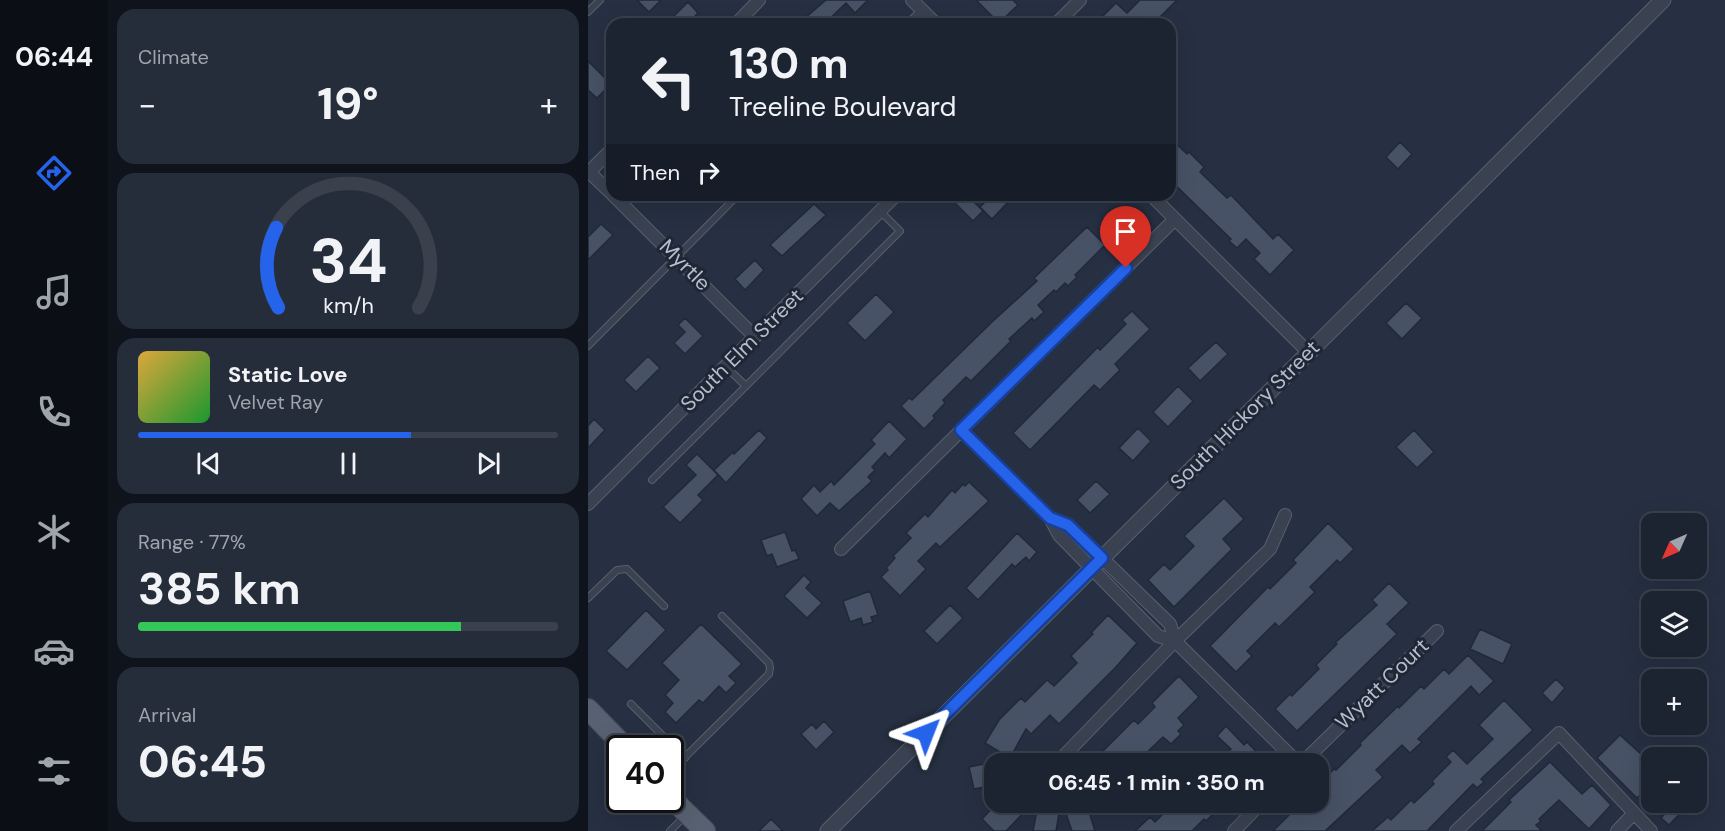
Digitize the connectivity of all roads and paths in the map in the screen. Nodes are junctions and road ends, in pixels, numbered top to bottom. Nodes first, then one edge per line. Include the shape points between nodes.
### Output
1 (600, 0) edge
2 (759, 0) edge
3 (912, 0) edge
4 (1080, 0) edge
5 (1663, 0) edge
6 (921, 10) junction
7 (588, 12) edge
8 (742, 18) edge
9 (913, 18) edge
10 (930, 18) edge
11 (1062, 18) edge
12 (606, 155) edge
13 (589, 172) edge
14 (606, 188) edge
15 (620, 201) edge
16 (732, 201) edge
17 (890, 201) edge
18 (1157, 201) edge
19 (880, 211) junction
20 (1175, 219) junction
21 (677, 257) junction
22 (755, 337) junction
23 (588, 346) edge
24 (1308, 352) junction
25 (726, 367) junction
26 (746, 386) junction
27 (961, 430) junction
28 (652, 480) dead end
29 (588, 504) edge
30 (1285, 515) dead end
31 (1050, 518) junction
32 (841, 549) dead end
33 (1102, 558) junction
34 (1091, 569) junction
35 (588, 598) edge
36 (664, 606) dead end
37 (722, 616) dead end
38 (1437, 630) dead end
39 (1175, 641) junction
40 (631, 704) dead end
41 (588, 709) edge
42 (613, 735) edge
43 (1067, 753) edge
44 (1289, 753) edge
45 (1311, 753) edge
46 (685, 758) joint
47 (684, 810) edge
48 (687, 813) junction
49 (1251, 813) edge
50 (1634, 813) junction
51 (669, 831) edge
52 (705, 831) edge
53 (828, 831) edge
54 (1234, 831) edge
55 (1456, 831) edge
56 (1617, 831) edge
57 (1651, 831) edge

1 - 7 lane
2 - 8 street
3 - 6 street
4 - 11 street
5 - 24 street, South Hickory Street
6 - 9 lane
6 - 10 street
12 - 13 street
13 - 14 street, Myrtle
15 - 21 street, Myrtle
16 - 21 lane
17 - 19 street, South Elm Street
18 - 20 street
19 - 22 street, South Elm Street
19 - 26 lane via 900,231
20 - 24 street
20 - 27 street
21 - 22 street, Myrtle
21 - 23 lane
22 - 25 street, South Elm Street
24 - 33 street, South Hickory Street
25 - 26 lane
25 - 29 street, South Elm Street
26 - 28 lane
27 - 31 street
27 - 32 street
30 - 39 street via 1270,549
31 - 33 street via 1068,525
31 - 34 street via 1059,535
33 - 34 street, South Hickory Street
33 - 39 street via 1170,624
34 - 39 street via 1158,636
34 - 53 street, South Hickory Street
35 - 36 lane via 617,570 627,569
37 - 46 lane via 769,663 769,674
38 - 45 street, Wyatt Court
39 - 43 street
39 - 44 street
40 - 46 lane
41 - 42 main road
47 - 48 main road
48 - 51 lane
48 - 52 main road
49 - 54 street
50 - 55 street via 1559,733
50 - 56 street
50 - 57 street

